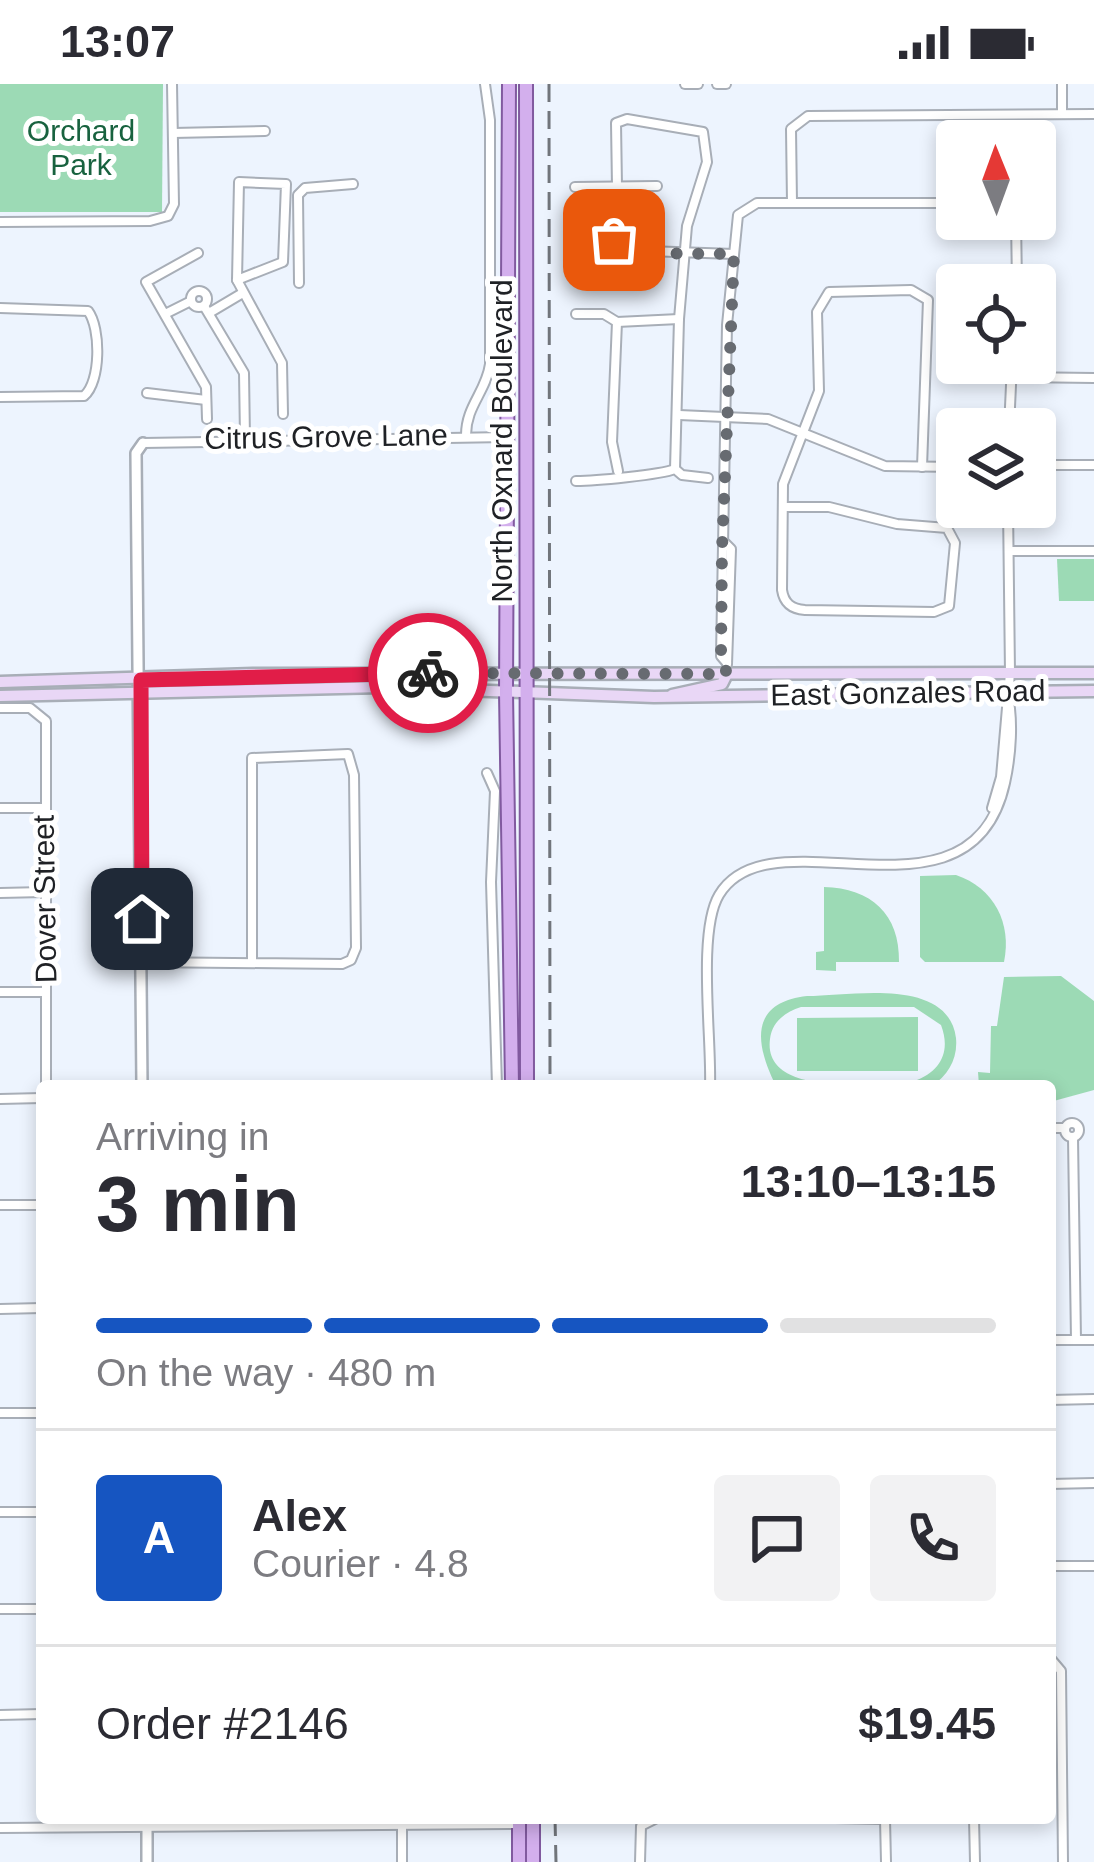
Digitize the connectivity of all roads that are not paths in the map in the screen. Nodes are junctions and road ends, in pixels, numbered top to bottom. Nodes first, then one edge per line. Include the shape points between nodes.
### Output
1 (172, 84) edge
2 (484, 84) edge
3 (509, 84) edge
4 (526, 84) edge
5 (685, 84) edge
6 (698, 84) edge
7 (717, 84) edge
8 (726, 84) edge
9 (1062, 84) edge
10 (1062, 114) junction
11 (1094, 114) edge
12 (265, 131) dead end
13 (173, 134) junction
14 (353, 184) dead end
15 (613, 187) junction
16 (657, 187) dead end
17 (575, 188) dead end
18 (792, 203) junction
19 (936, 203) edge
20 (0, 222) edge
21 (618, 250) junction
22 (686, 251) junction
23 (198, 254) dead end
24 (734, 254) junction
25 (578, 255) dead end
26 (237, 280) junction
27 (299, 283) dead end
28 (241, 294) junction
29 (0, 308) edge
30 (207, 309) junction
31 (165, 314) junction
32 (576, 314) dead end
33 (680, 319) junction
34 (617, 322) junction
35 (1056, 378) edge
36 (1094, 378) edge
37 (147, 393) dead end
38 (0, 397) edge
39 (206, 400) junction
40 (526, 400) junction
41 (283, 414) dead end
42 (679, 415) junction
43 (728, 416) junction
44 (207, 418) dead end
45 (803, 434) junction
46 (466, 436) junction
47 (245, 437) junction
48 (510, 437) junction
49 (142, 443) joint
50 (1094, 465) edge
51 (1056, 466) edge
52 (526, 467) junction
53 (922, 467) junction
54 (936, 467) edge
55 (675, 469) junction
56 (618, 471) junction
57 (708, 478) dead end
58 (576, 481) dead end
59 (783, 507) junction
60 (1008, 528) edge
61 (725, 543) junction
62 (1009, 551) junction
63 (1094, 551) edge
64 (722, 581) junction
65 (730, 628) junction
66 (727, 668) junction
67 (1010, 673) junction
68 (1094, 673) edge
69 (298, 674) junction
70 (506, 676) junction
71 (525, 676) junction
72 (0, 682) edge
73 (141, 686) junction
74 (299, 688) junction
75 (1006, 691) junction
76 (1094, 691) edge
77 (506, 692) junction
78 (526, 694) junction
79 (669, 696) junction
80 (0, 697) edge
81 (0, 708) edge
82 (487, 773) dead end
83 (0, 808) edge
84 (44, 808) junction
85 (0, 892) edge
86 (44, 892) junction
87 (510, 897) junction
88 (527, 910) junction
89 (142, 962) junction
90 (252, 963) junction
91 (0, 992) edge
92 (46, 992) junction
93 (46, 1080) edge
94 (142, 1080) edge
95 (497, 1080) edge
96 (512, 1080) edge
97 (527, 1080) edge
98 (710, 1080) edge
99 (36, 1098) edge
100 (0, 1099) edge
101 (1079, 1127) junction
102 (1094, 1127) edge
103 (1056, 1128) edge
104 (1065, 1128) junction
105 (1073, 1138) junction
106 (0, 1205) edge
107 (36, 1205) edge
108 (36, 1308) edge
109 (0, 1309) edge
110 (1056, 1340) edge
111 (1076, 1340) junction
112 (1094, 1340) edge
113 (1094, 1399) edge
114 (1056, 1400) edge
115 (0, 1413) edge
116 (36, 1413) edge
117 (1056, 1484) edge
118 (1094, 1484) edge
119 (0, 1512) edge
120 (36, 1512) edge
121 (1056, 1566) edge
122 (1094, 1566) edge
123 (0, 1609) edge
124 (36, 1609) edge
125 (1056, 1665) edge
126 (36, 1714) edge
127 (0, 1715) edge
128 (98, 1824) edge
129 (147, 1824) edge
130 (402, 1824) edge
131 (525, 1824) edge
132 (527, 1824) edge
133 (645, 1824) edge
134 (885, 1824) edge
135 (974, 1824) edge
136 (0, 1828) edge
137 (147, 1862) edge
138 (402, 1862) edge
139 (519, 1862) edge
140 (533, 1862) edge
141 (640, 1862) edge
142 (886, 1862) edge
143 (975, 1862) edge
144 (1063, 1862) edge

1 - 13 street
2 - 46 street via 490,364 467,411
3 - 48 main road, North Oxnard Boulevard
4 - 40 main road, North Oxnard Boulevard
5 - 6 street
7 - 8 street
9 - 10 street
10 - 11 street
10 - 18 street via 800,118 791,129
12 - 13 street
13 - 20 street via 173,209 164,219
14 - 27 street via 298,195
15 - 16 street
15 - 17 street
15 - 21 street
15 - 22 street via 618,121 704,134 707,162
18 - 19 street
18 - 24 street via 741,209
21 - 22 street
21 - 25 street
22 - 24 street
22 - 33 street
23 - 31 street via 146,279
24 - 43 street
26 - 26 street via 286,260 282,182 235,186
26 - 28 street
28 - 30 street
28 - 41 street via 282,363
29 - 38 street via 80,308 94,320 91,391
30 - 31 street via 191,300
30 - 47 street via 244,373
31 - 39 street
32 - 34 street
33 - 34 street
33 - 42 street
34 - 56 street via 611,442
35 - 36 street
37 - 39 street
39 - 44 street
40 - 48 main road
40 - 52 main road, North Oxnard Boulevard
42 - 43 street
42 - 55 street
43 - 45 street via 768,419
43 - 61 street
45 - 53 street via 885,466
45 - 53 street via 819,392 817,312 825,294 911,290 928,300
45 - 59 street via 785,474
46 - 47 street, Citrus Grove Lane
46 - 48 street, Citrus Grove Lane
47 - 49 street, Citrus Grove Lane
48 - 52 main road
48 - 70 main road, North Oxnard Boulevard
49 - 73 street
50 - 51 street
52 - 71 main road, North Oxnard Boulevard
53 - 54 street
55 - 56 street
55 - 57 street
56 - 58 street via 606,481
59 - 59 street via 941,525 951,532 955,588 946,610 788,604
60 - 62 street
61 - 64 street
61 - 65 street
62 - 63 street
62 - 67 street
64 - 65 street
64 - 66 street
65 - 66 street
66 - 67 main road, East Gonzales Road
66 - 71 main road, East Gonzales Road
66 - 79 main road via 722,684
67 - 68 main road, East Gonzales Road
67 - 75 street
69 - 70 main road, East Gonzales Road
69 - 73 main road, East Gonzales Road
69 - 74 main road
70 - 71 main road, East Gonzales Road
70 - 77 main road, North Oxnard Boulevard
71 - 78 main road, North Oxnard Boulevard
72 - 73 main road
73 - 74 main road, East Gonzales Road
73 - 80 main road
73 - 89 street
74 - 77 main road, East Gonzales Road
75 - 76 main road, East Gonzales Road
75 - 79 main road, East Gonzales Road
75 - 98 street via 1007,776 994,817 974,841 930,861 768,865 728,883 711,917
77 - 78 main road, East Gonzales Road
77 - 87 main road, North Oxnard Boulevard
78 - 79 main road, East Gonzales Road
78 - 88 main road, North Oxnard Boulevard
81 - 84 street, Dover Street via 43,713
82 - 95 street via 495,790
83 - 84 street
84 - 86 street, Dover Street
85 - 86 street
86 - 92 street, Dover Street
87 - 88 main road
87 - 96 main road, North Oxnard Boulevard
88 - 97 main road, North Oxnard Boulevard
89 - 90 street
89 - 94 street
90 - 90 street via 342,964 355,954 351,756 252,758
91 - 92 street
92 - 93 street, Dover Street
99 - 100 street
101 - 102 street
101 - 104 street
101 - 105 street
103 - 104 street
104 - 105 street
105 - 111 street
106 - 107 street
108 - 109 street
110 - 111 street
111 - 112 street
113 - 114 street
115 - 116 street
117 - 118 street
119 - 120 street
121 - 122 street
123 - 124 street
125 - 144 street
126 - 127 street
128 - 136 street
129 - 137 street
130 - 138 street
131 - 139 main road
132 - 140 main road
133 - 141 street
134 - 142 street
135 - 143 street

